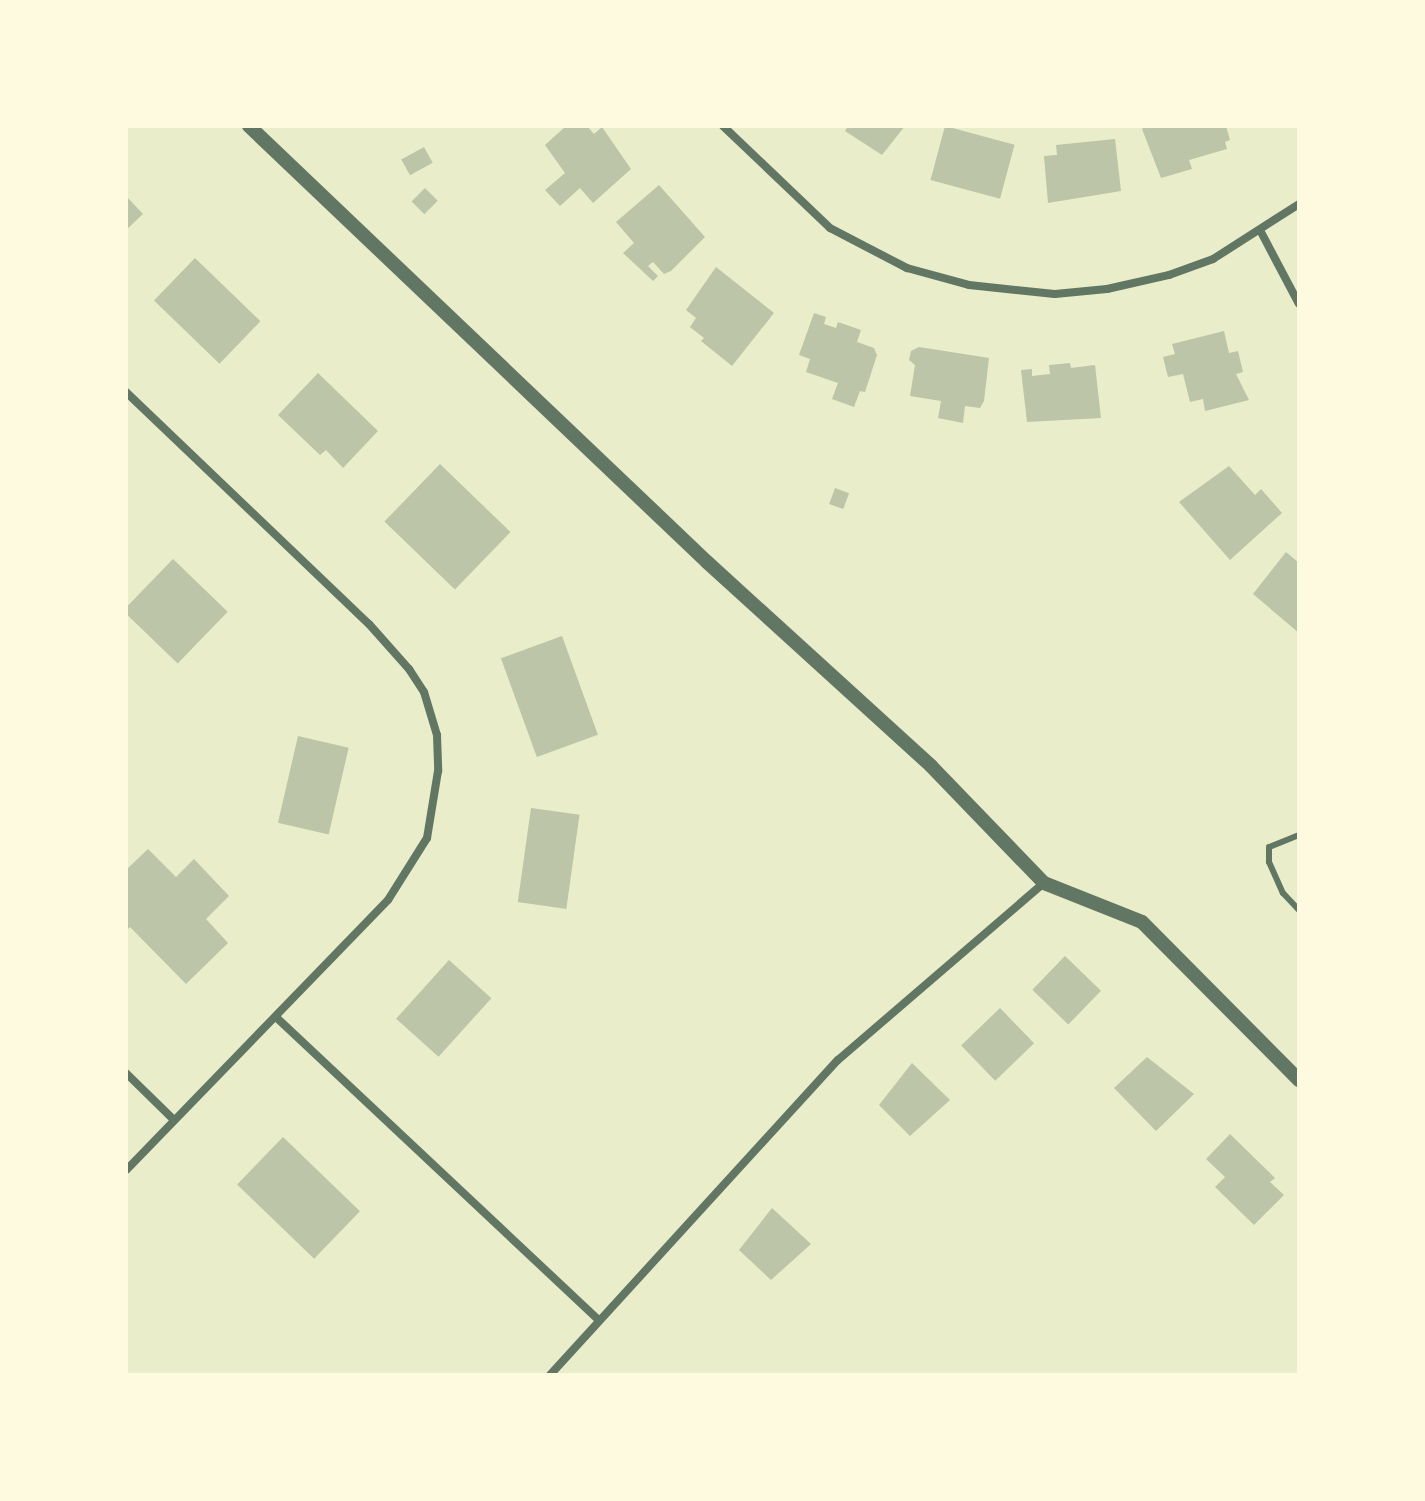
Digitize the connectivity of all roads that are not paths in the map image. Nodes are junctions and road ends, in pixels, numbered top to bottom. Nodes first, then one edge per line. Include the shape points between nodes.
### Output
1 (249, 126) edge
2 (723, 126) edge
3 (1299, 204) edge
4 (1261, 232) junction
5 (1299, 304) edge
6 (126, 392) edge
7 (1299, 835) edge
8 (1044, 883) junction
9 (1299, 910) edge
10 (277, 1018) junction
11 (126, 1073) edge
12 (1299, 1080) edge
13 (174, 1120) junction
14 (126, 1170) edge
15 (599, 1320) junction
16 (550, 1375) edge

1 - 8 street via 707,562 931,766
2 - 4 street via 830,228 907,268 969,285 1055,294 1107,289 1213,259
3 - 4 street
4 - 5 street
6 - 10 street via 369,624 424,692 437,735 435,803 427,838 407,875 375,917
7 - 9 lane via 1269,847 1269,862 1283,893
8 - 12 street via 1142,922
8 - 15 street via 838,1060
10 - 13 street
10 - 15 street
11 - 13 street
13 - 14 street
15 - 16 street

